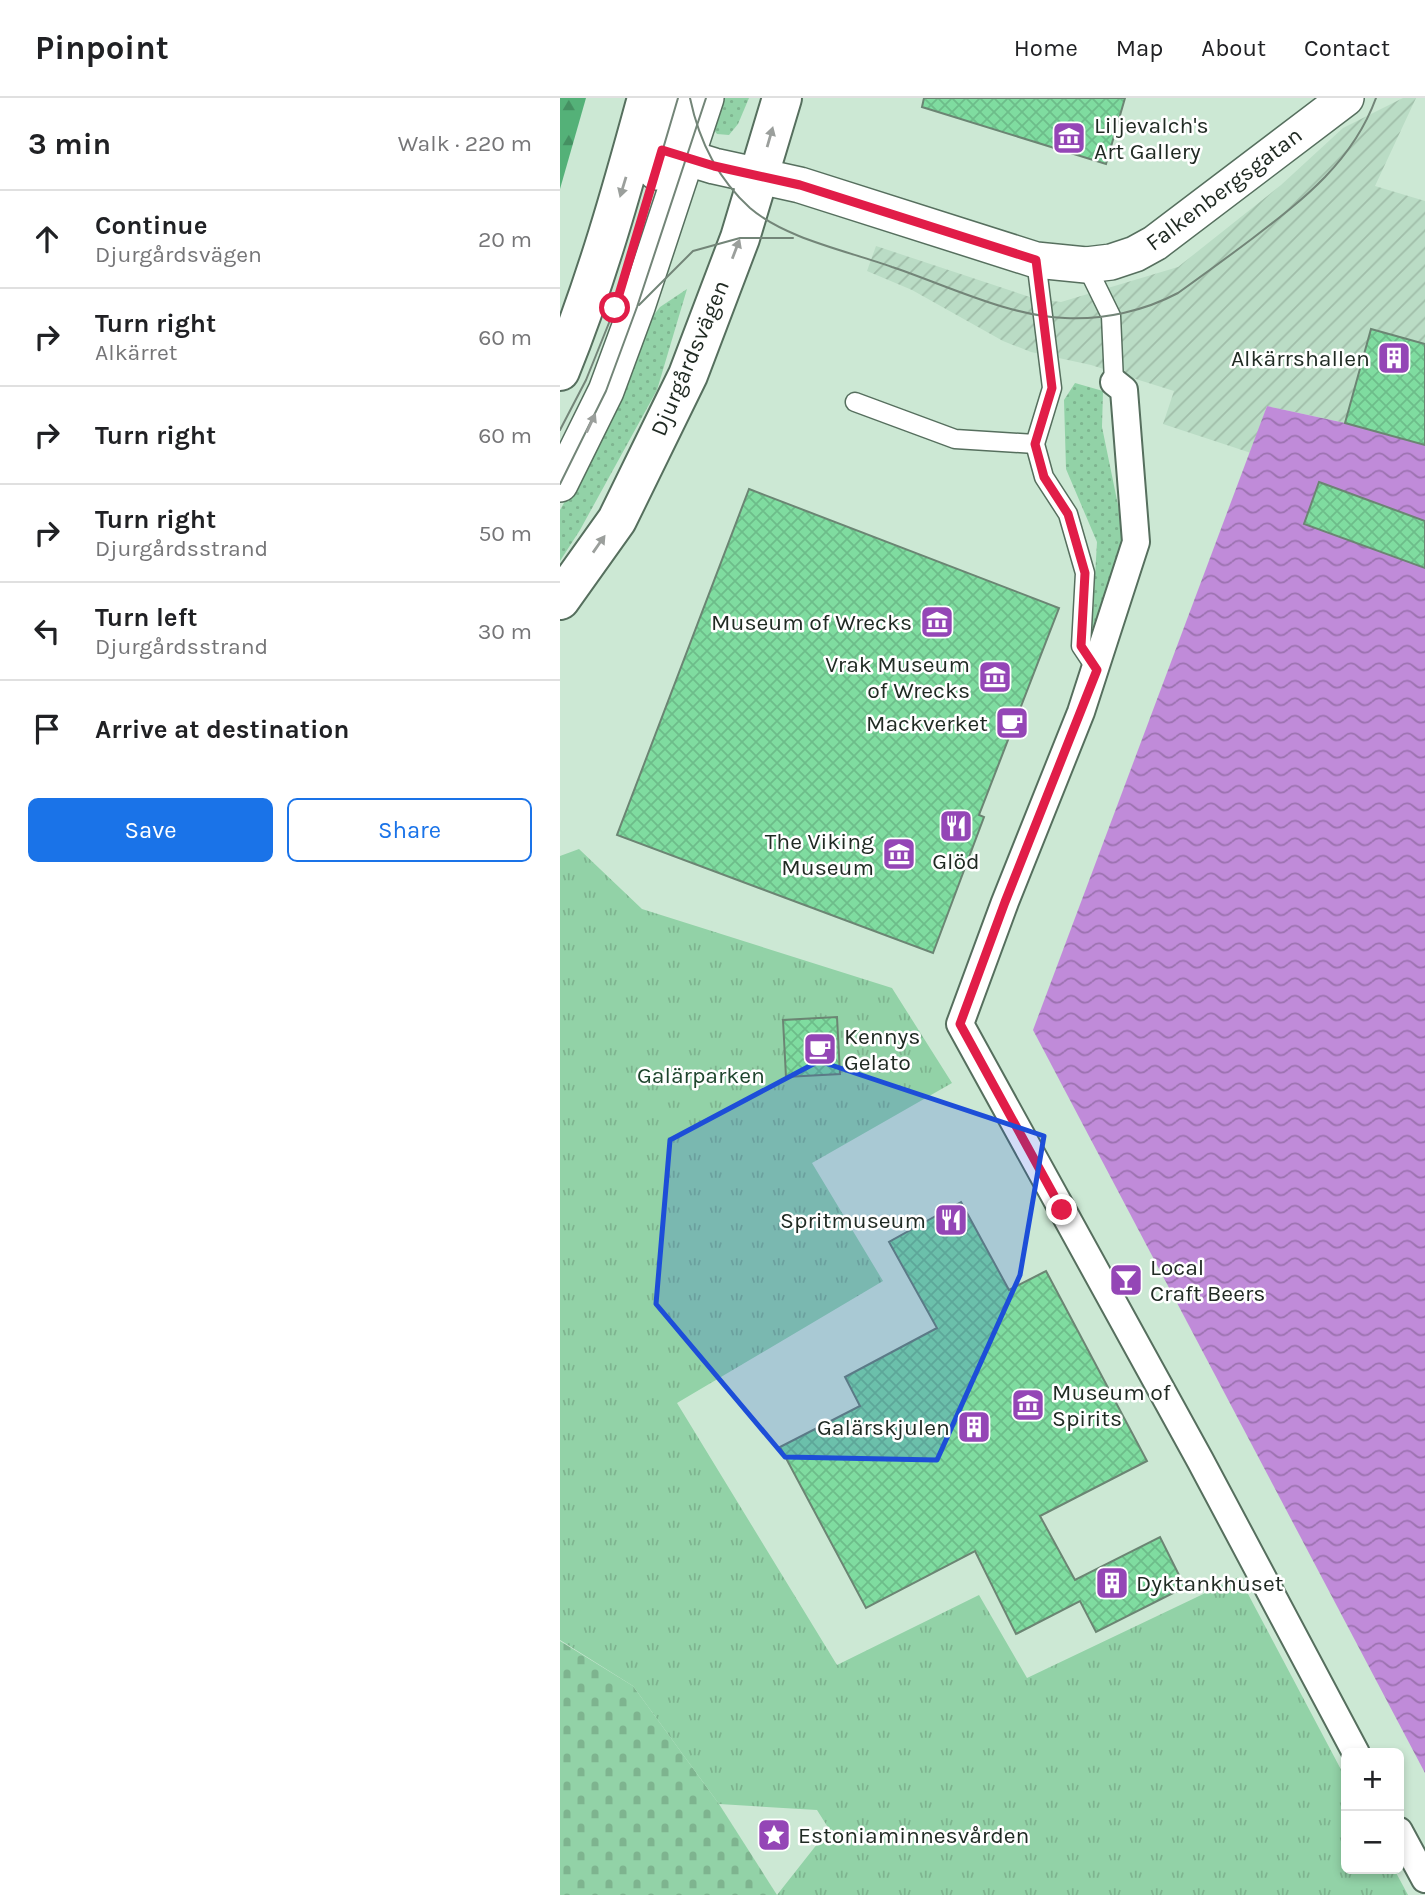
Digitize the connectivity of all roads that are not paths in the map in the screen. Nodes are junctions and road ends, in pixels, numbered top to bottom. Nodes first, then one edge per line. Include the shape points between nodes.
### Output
1 (648, 98) edge
2 (678, 98) edge
3 (706, 98) edge
4 (782, 98) edge
5 (1346, 98) edge
6 (662, 150) junction
7 (758, 176) junction
8 (1036, 260) junction
9 (1086, 265) junction
10 (560, 371) edge
11 (1114, 382) joint
12 (855, 402) dead end
13 (560, 430) edge
14 (1035, 444) junction
15 (560, 484) edge
16 (560, 600) edge
17 (1097, 670) junction
18 (1353, 1748) edge
19 (1404, 1840) edge
20 (1425, 1879) edge

1 - 6 street
2 - 6 street
3 - 6 street
7 -> 4 street, Djurgårdsvägen
5 - 9 street, Falkenbergsgatan via 1155,243 1111,262
6 - 7 street, Falkenbergsgatan
6 -> 10 street
6 - 13 street via 619,298
15 -> 6 street via 606,391 637,307
7 - 8 street, Falkenbergsgatan via 800,185
16 -> 7 street, Djurgårdsvägen via 617,520 688,375 740,238
8 - 9 street, Falkenbergsgatan
8 - 14 lane via 1052,388
9 - 11 lane via 1111,316
11 - 17 street via 1124,390 1136,542
12 - 14 lane via 955,439
14 - 17 lane via 1044,477 1068,514 1085,573 1081,646
17 - 18 street via 960,1024
19 - 20 street

